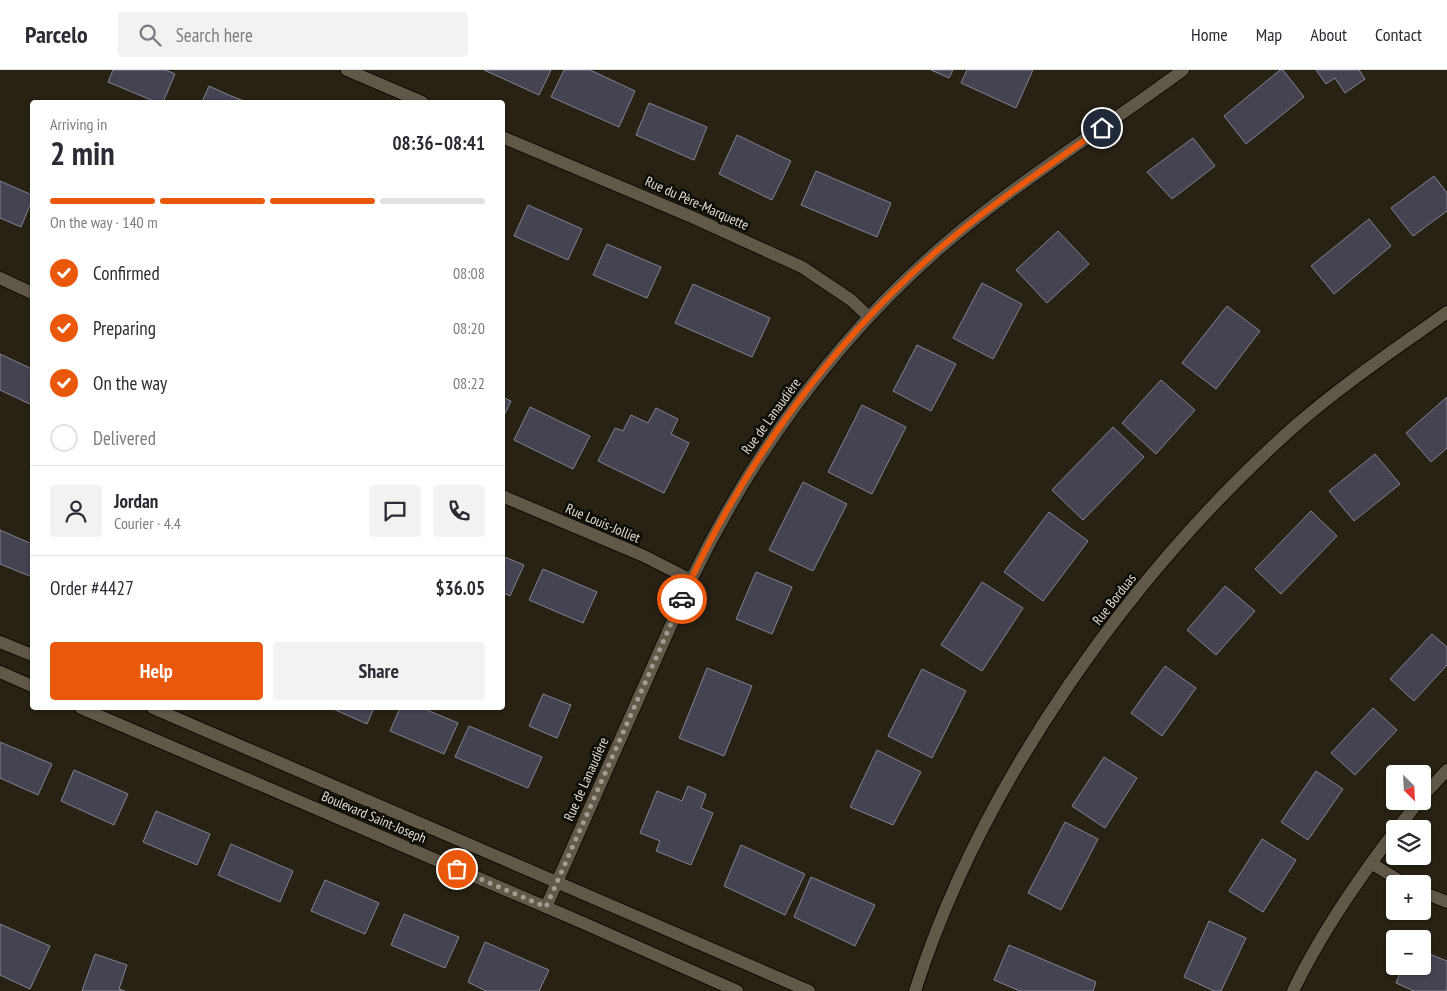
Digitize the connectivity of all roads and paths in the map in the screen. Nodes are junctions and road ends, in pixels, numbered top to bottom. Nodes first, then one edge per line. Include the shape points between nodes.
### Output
1 (347, 70) edge
2 (1180, 71) edge
3 (417, 100) edge
4 (505, 137) edge
5 (0, 278) edge
6 (30, 291) edge
7 (1447, 312) edge
8 (868, 316) junction
9 (505, 497) edge
10 (691, 580) junction
11 (0, 642) edge
12 (30, 655) edge
13 (0, 672) edge
14 (30, 685) edge
15 (85, 710) edge
16 (158, 710) edge
17 (1447, 770) edge
18 (1431, 788) edge
19 (1412, 810) edge
20 (1404, 820) edge
21 (1386, 843) edge
22 (1371, 863) junction
23 (1390, 875) edge
24 (557, 883) junction
25 (1431, 896) edge
26 (1447, 902) edge
27 (546, 907) junction
28 (737, 991) edge
29 (810, 991) edge
30 (915, 991) edge
31 (1293, 991) edge

1 - 3 street
2 - 8 street, Rue de Lanaudière via 974,221
4 - 8 street, Rue du Père-Marquette via 802,267 851,300
5 - 6 street
7 - 30 street, Rue Borduas via 1342,388 1271,448 1214,504 1121,614 1059,699 990,816 950,897
8 - 10 street, Rue de Lanaudière via 774,435 713,534
9 - 10 street, Rue Louis-Jolliet via 644,556
10 - 24 street, Rue de Lanaudière
11 - 12 street
13 - 14 street
15 - 27 street, Boulevard Saint-Joseph
16 - 24 street, Boulevard Saint-Joseph
17 - 18 street
19 - 20 street
21 - 22 street
22 - 23 street
22 - 31 street via 1331,921
24 - 27 street, Rue de Lanaudière
24 - 29 street, Boulevard Saint-Joseph
25 - 26 street
27 - 28 street, Boulevard Saint-Joseph

